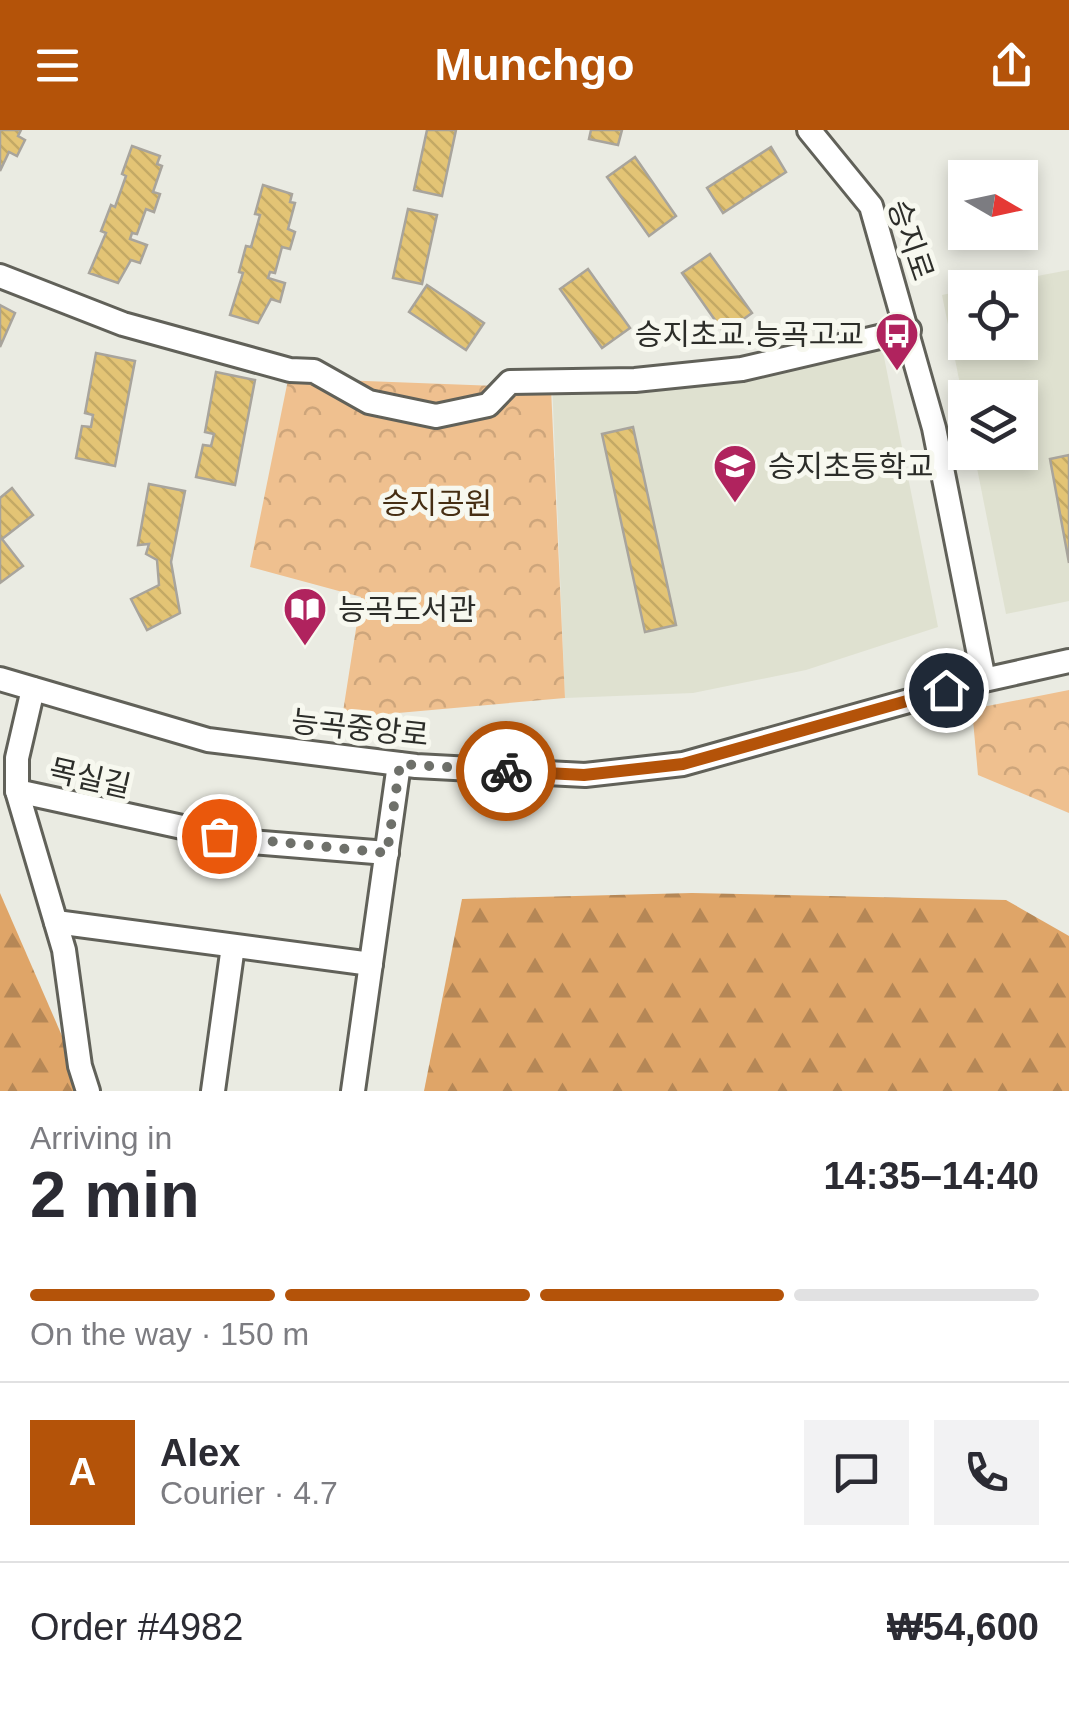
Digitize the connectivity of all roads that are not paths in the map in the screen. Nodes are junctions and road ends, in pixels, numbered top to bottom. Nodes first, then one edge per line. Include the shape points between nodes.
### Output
1 (809, 130) edge
2 (0, 276) edge
3 (909, 330) junction
4 (1069, 662) edge
5 (0, 679) edge
6 (984, 680) junction
7 (32, 688) junction
8 (400, 764) junction
9 (17, 792) junction
10 (387, 853) junction
11 (56, 922) junction
12 (233, 946) junction
13 (371, 964) junction
14 (88, 1091) edge
15 (213, 1091) edge
16 (353, 1091) edge

1 - 3 street, 승지로 via 872,206
2 - 3 street via 123,324 314,371 369,402 436,416 488,405 510,382 742,369
3 - 6 street, 승지로
4 - 6 street, 능곡중앙로
5 - 7 street, 능곡중앙로
6 - 8 street, 능곡중앙로 via 683,764 584,775
7 - 8 street, 능곡중앙로 via 208,740
7 - 9 street, 목실길
8 - 10 street
9 - 10 street, 목실길 via 251,842
9 - 11 street, 목실길
10 - 13 street
11 - 12 street
11 - 14 street, 목실길
12 - 13 street
12 - 15 street
13 - 16 street

